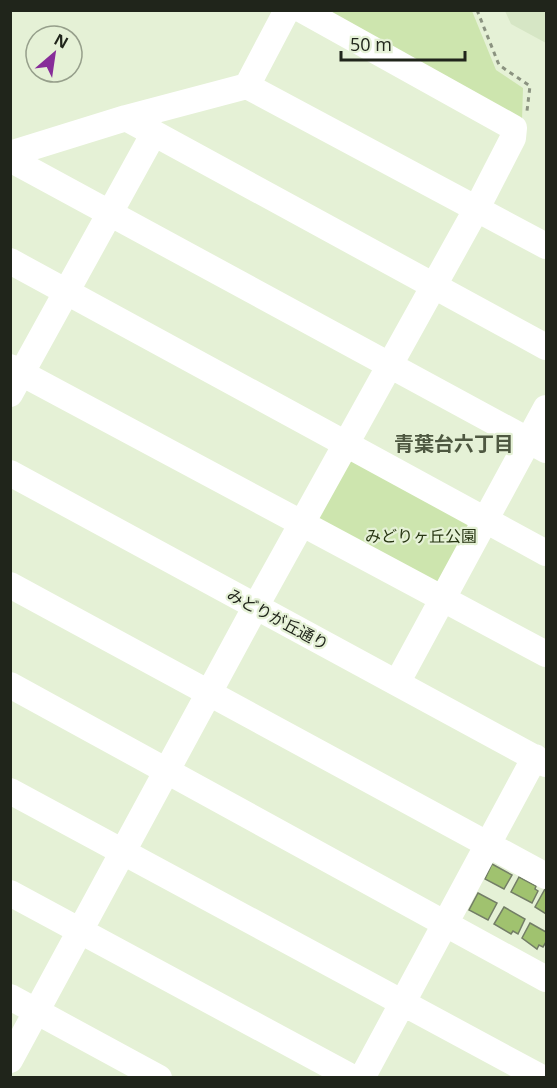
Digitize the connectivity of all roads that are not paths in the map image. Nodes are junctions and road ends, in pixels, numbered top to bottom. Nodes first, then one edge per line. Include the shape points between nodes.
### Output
1 (287, 10) edge
2 (302, 10) edge
3 (247, 86) junction
4 (126, 118) junction
5 (154, 133) junction
6 (10, 154) edge
7 (10, 159) edge
8 (477, 208) junction
9 (110, 213) junction
10 (546, 246) edge
11 (10, 261) edge
12 (434, 286) junction
13 (67, 291) junction
14 (546, 347) edge
15 (390, 365) junction
16 (14, 378) edge
17 (546, 408) edge
18 (346, 444) junction
19 (538, 445) edge
20 (10, 474) edge
21 (486, 520) junction
22 (302, 523) junction
23 (546, 554) edge
24 (10, 585) edge
25 (443, 599) junction
26 (256, 606) junction
27 (546, 654) edge
28 (397, 683) junction
29 (10, 685) edge
30 (209, 693) junction
31 (541, 760) edge
32 (167, 771) junction
33 (10, 791) edge
34 (488, 844) junction
35 (123, 852) junction
36 (546, 876) edge
37 (10, 893) edge
38 (445, 923) junction
39 (81, 931) junction
40 (546, 979) edge
41 (10, 997) edge
42 (403, 1002) junction
43 (37, 1011) junction
44 (10, 1060) edge
45 (159, 1077) edge
46 (352, 1077) edge
47 (362, 1077) edge
48 (542, 1077) edge

1 - 3 street
2 - 8 street via 514,128 513,138
3 - 4 street
3 - 8 street
4 - 5 street
4 - 6 street
5 - 9 street
5 - 12 street
7 - 9 street
8 - 10 street
8 - 12 street
9 - 13 street
9 - 15 street
11 - 13 street
12 - 14 street
12 - 15 street
13 - 16 street
13 - 18 street
15 - 18 street
15 - 19 street
16 - 22 street
17 - 19 street
18 - 21 street
18 - 22 street
19 - 21 street
20 - 26 street, みどりが丘通り
21 - 23 street
21 - 25 street
22 - 25 street
22 - 26 street
24 - 30 street
25 - 27 street
25 - 28 street
26 - 28 street, みどりが丘通り
26 - 30 street
28 - 31 street, みどりが丘通り
29 - 32 street
30 - 32 street
30 - 34 street
31 - 34 street
32 - 35 street
32 - 38 street
33 - 35 street
34 - 36 street
34 - 38 street
35 - 39 street
35 - 42 street
37 - 39 street
38 - 40 street
38 - 42 street
39 - 43 street
39 - 46 street
41 - 43 street
42 - 47 street
42 - 48 street
43 - 44 street
43 - 45 street

